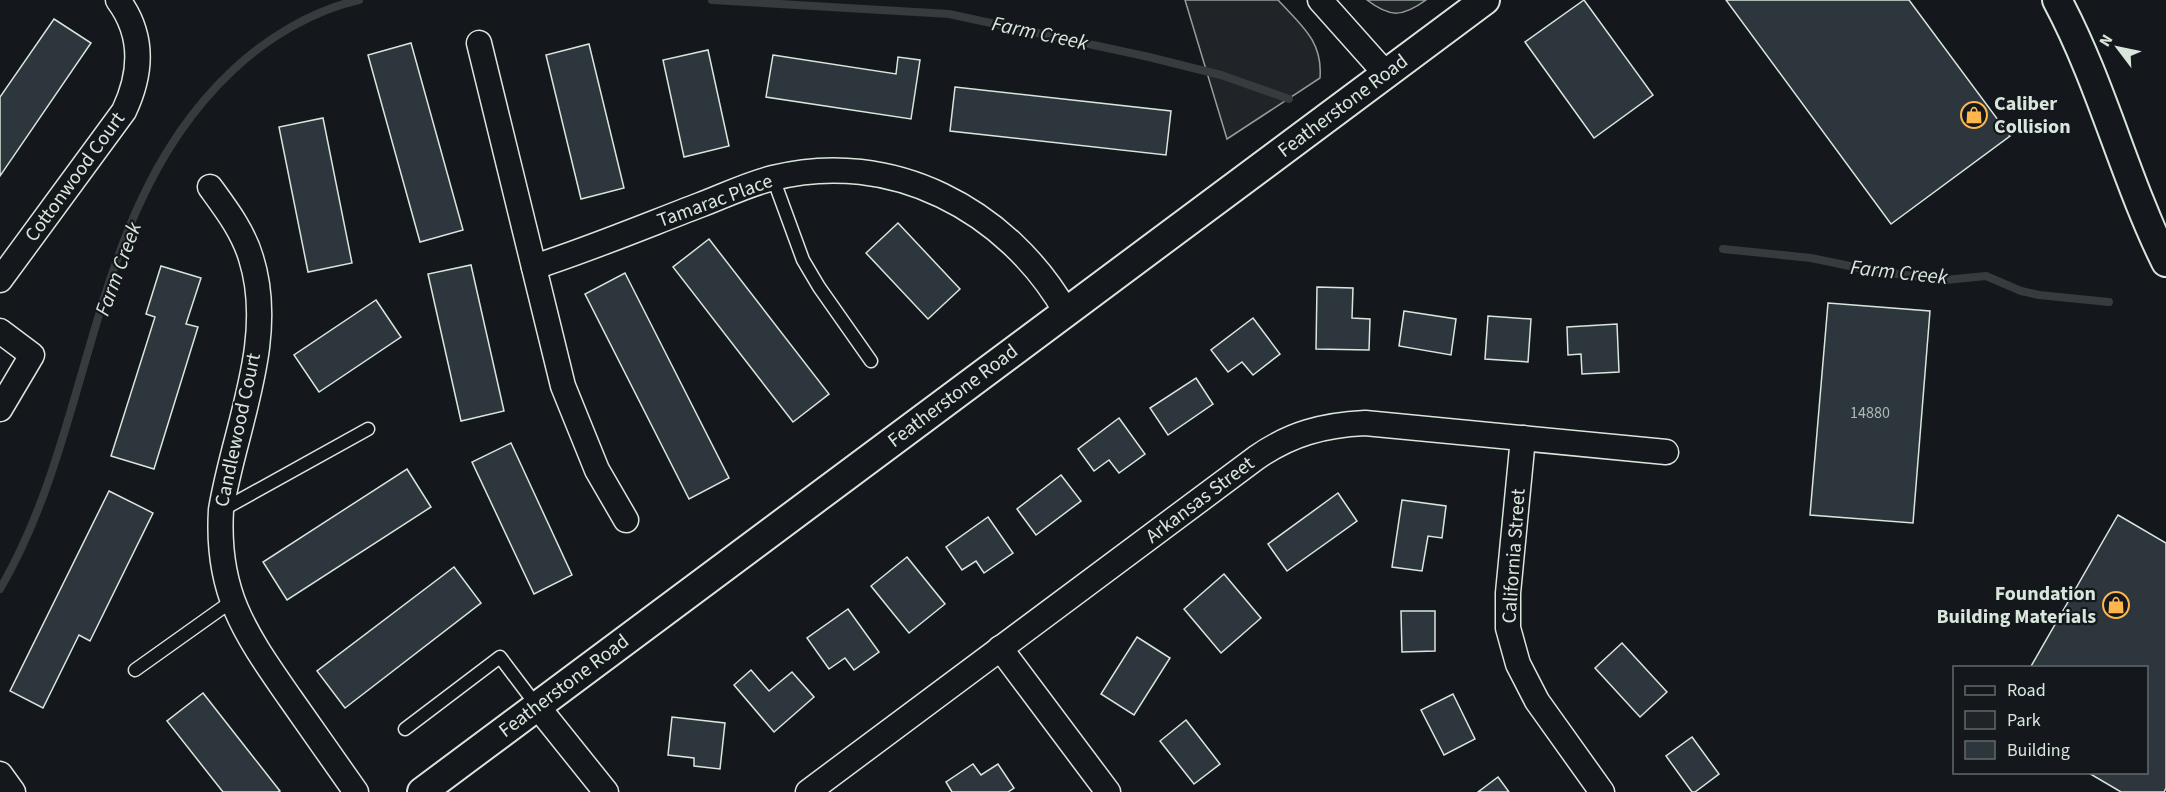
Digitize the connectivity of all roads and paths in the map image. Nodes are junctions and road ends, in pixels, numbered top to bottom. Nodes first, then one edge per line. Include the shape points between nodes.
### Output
1 (118, 0) edge
2 (1320, 0) edge
3 (1485, 0) edge
4 (2057, 0) edge
5 (479, 43) dead end
6 (1386, 74) junction
7 (773, 178) junction
8 (210, 187) dead end
9 (2166, 262) edge
10 (534, 267) junction
11 (0, 280) edge
12 (1066, 312) junction
13 (0, 331) edge
14 (871, 361) dead end
15 (0, 409) edge
16 (368, 429) dead end
17 (1523, 438) junction
18 (1666, 452) dead end
19 (221, 510) junction
20 (626, 520) dead end
21 (232, 601) junction
22 (1000, 648) junction
23 (135, 669) dead end
24 (537, 706) junction
25 (405, 729) dead end
26 (0, 774) edge
27 (14, 792) edge
28 (356, 792) edge
29 (422, 792) edge
30 (606, 792) edge
31 (808, 792) edge
32 (1108, 792) edge
33 (1602, 792) edge

1 - 11 street, Cottonwood Court via 132,23 138,48 138,71 130,97 124,111
2 - 6 street
3 - 6 street, Featherstone Road
4 - 9 street via 2090,70 2139,206
5 - 10 street
6 - 12 street, Featherstone Road
7 - 10 street, Tamarac Place
7 - 12 street, Tamarac Place via 836,171 881,175 918,185 956,202 1022,250 1050,283
7 - 14 lane via 803,260
8 - 19 street, Candlewood Court via 241,233 259,289 260,322
10 - 20 street via 563,386 597,470
12 - 24 street, Featherstone Road
13 - 15 street via 32,356
16 - 19 lane
17 - 18 street, Arkansas Street
17 - 22 street, Arkansas Street via 1365,423 1329,426 1295,435 1256,458
17 - 33 street, California Street via 1508,628 1518,664 1537,701
19 - 21 street, Candlewood Court via 225,574
21 - 23 lane
21 - 28 street, Candlewood Court via 247,637
22 - 31 street, Arkansas Street
22 - 32 street
24 - 25 lane via 500,657
24 - 29 street, Featherstone Road
24 - 30 street
26 - 27 street

